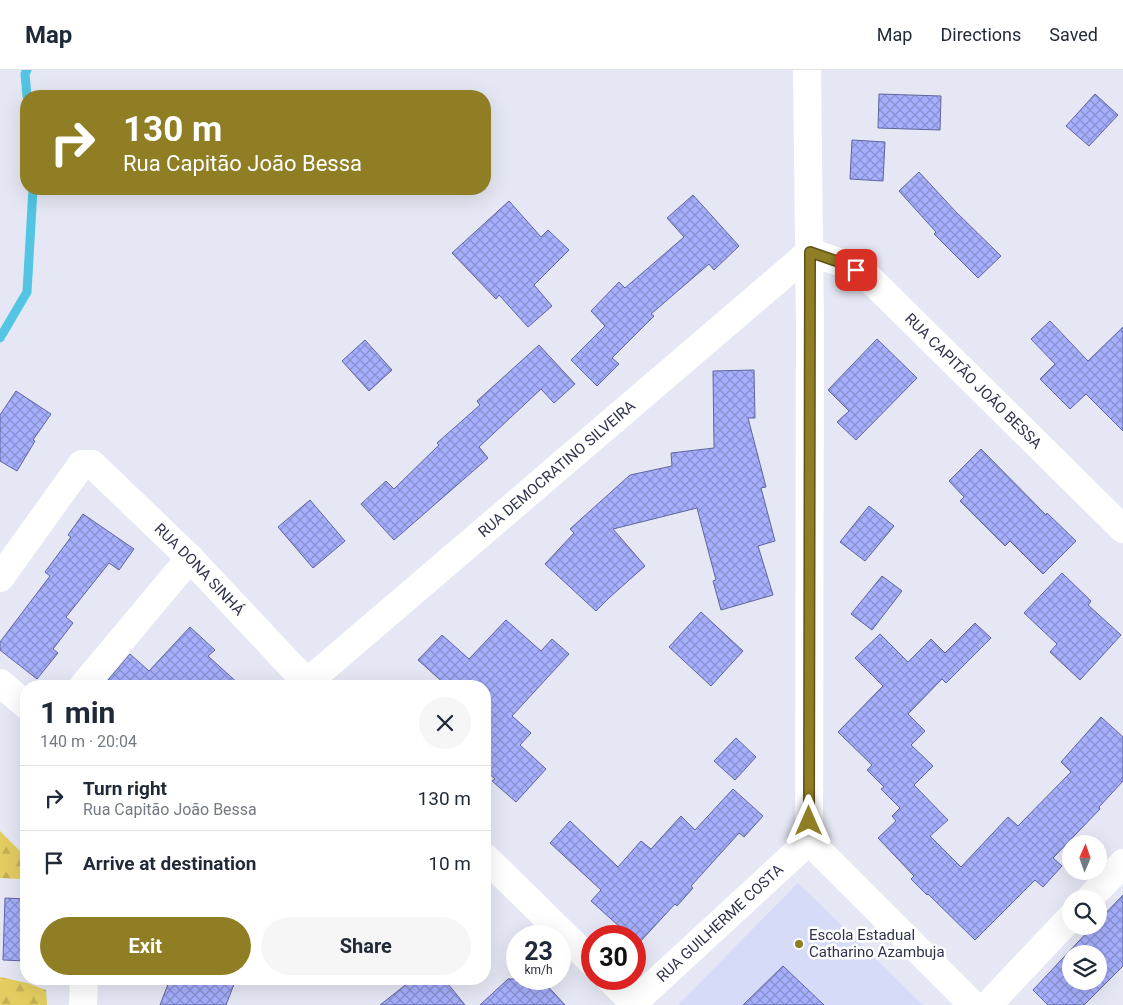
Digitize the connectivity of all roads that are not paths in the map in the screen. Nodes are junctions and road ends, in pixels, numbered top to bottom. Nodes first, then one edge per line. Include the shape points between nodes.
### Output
1 (806, 70) edge
2 (810, 252) junction
3 (1123, 529) edge
4 (190, 558) junction
5 (0, 578) edge
6 (88, 680) edge
7 (302, 680) edge
8 (313, 680) edge
9 (0, 683) edge
10 (20, 700) edge
11 (809, 841) junction
12 (491, 863) edge
13 (1123, 863) edge
14 (1098, 890) edge
15 (1062, 927) edge
16 (581, 951) edge
17 (84, 985) edge
18 (620, 990) edge
19 (632, 1004) edge
20 (83, 1005) edge
21 (974, 1005) edge
22 (988, 1005) edge

1 - 2 street
2 - 3 street, RUA CAPITÃO JOÃO BESSA via 868,276
2 - 8 street, RUA DEMOCRATINO SILVEIRA
2 - 11 street
4 - 5 street, RUA DONA SINHÁ via 92,464 82,464
4 - 6 street
4 - 7 street, RUA DONA SINHÁ
9 - 10 street
11 - 19 street, RUA GUILHERME COSTA
11 - 21 street
12 - 16 street
13 - 14 street
15 - 22 street
17 - 20 street
18 - 19 street

